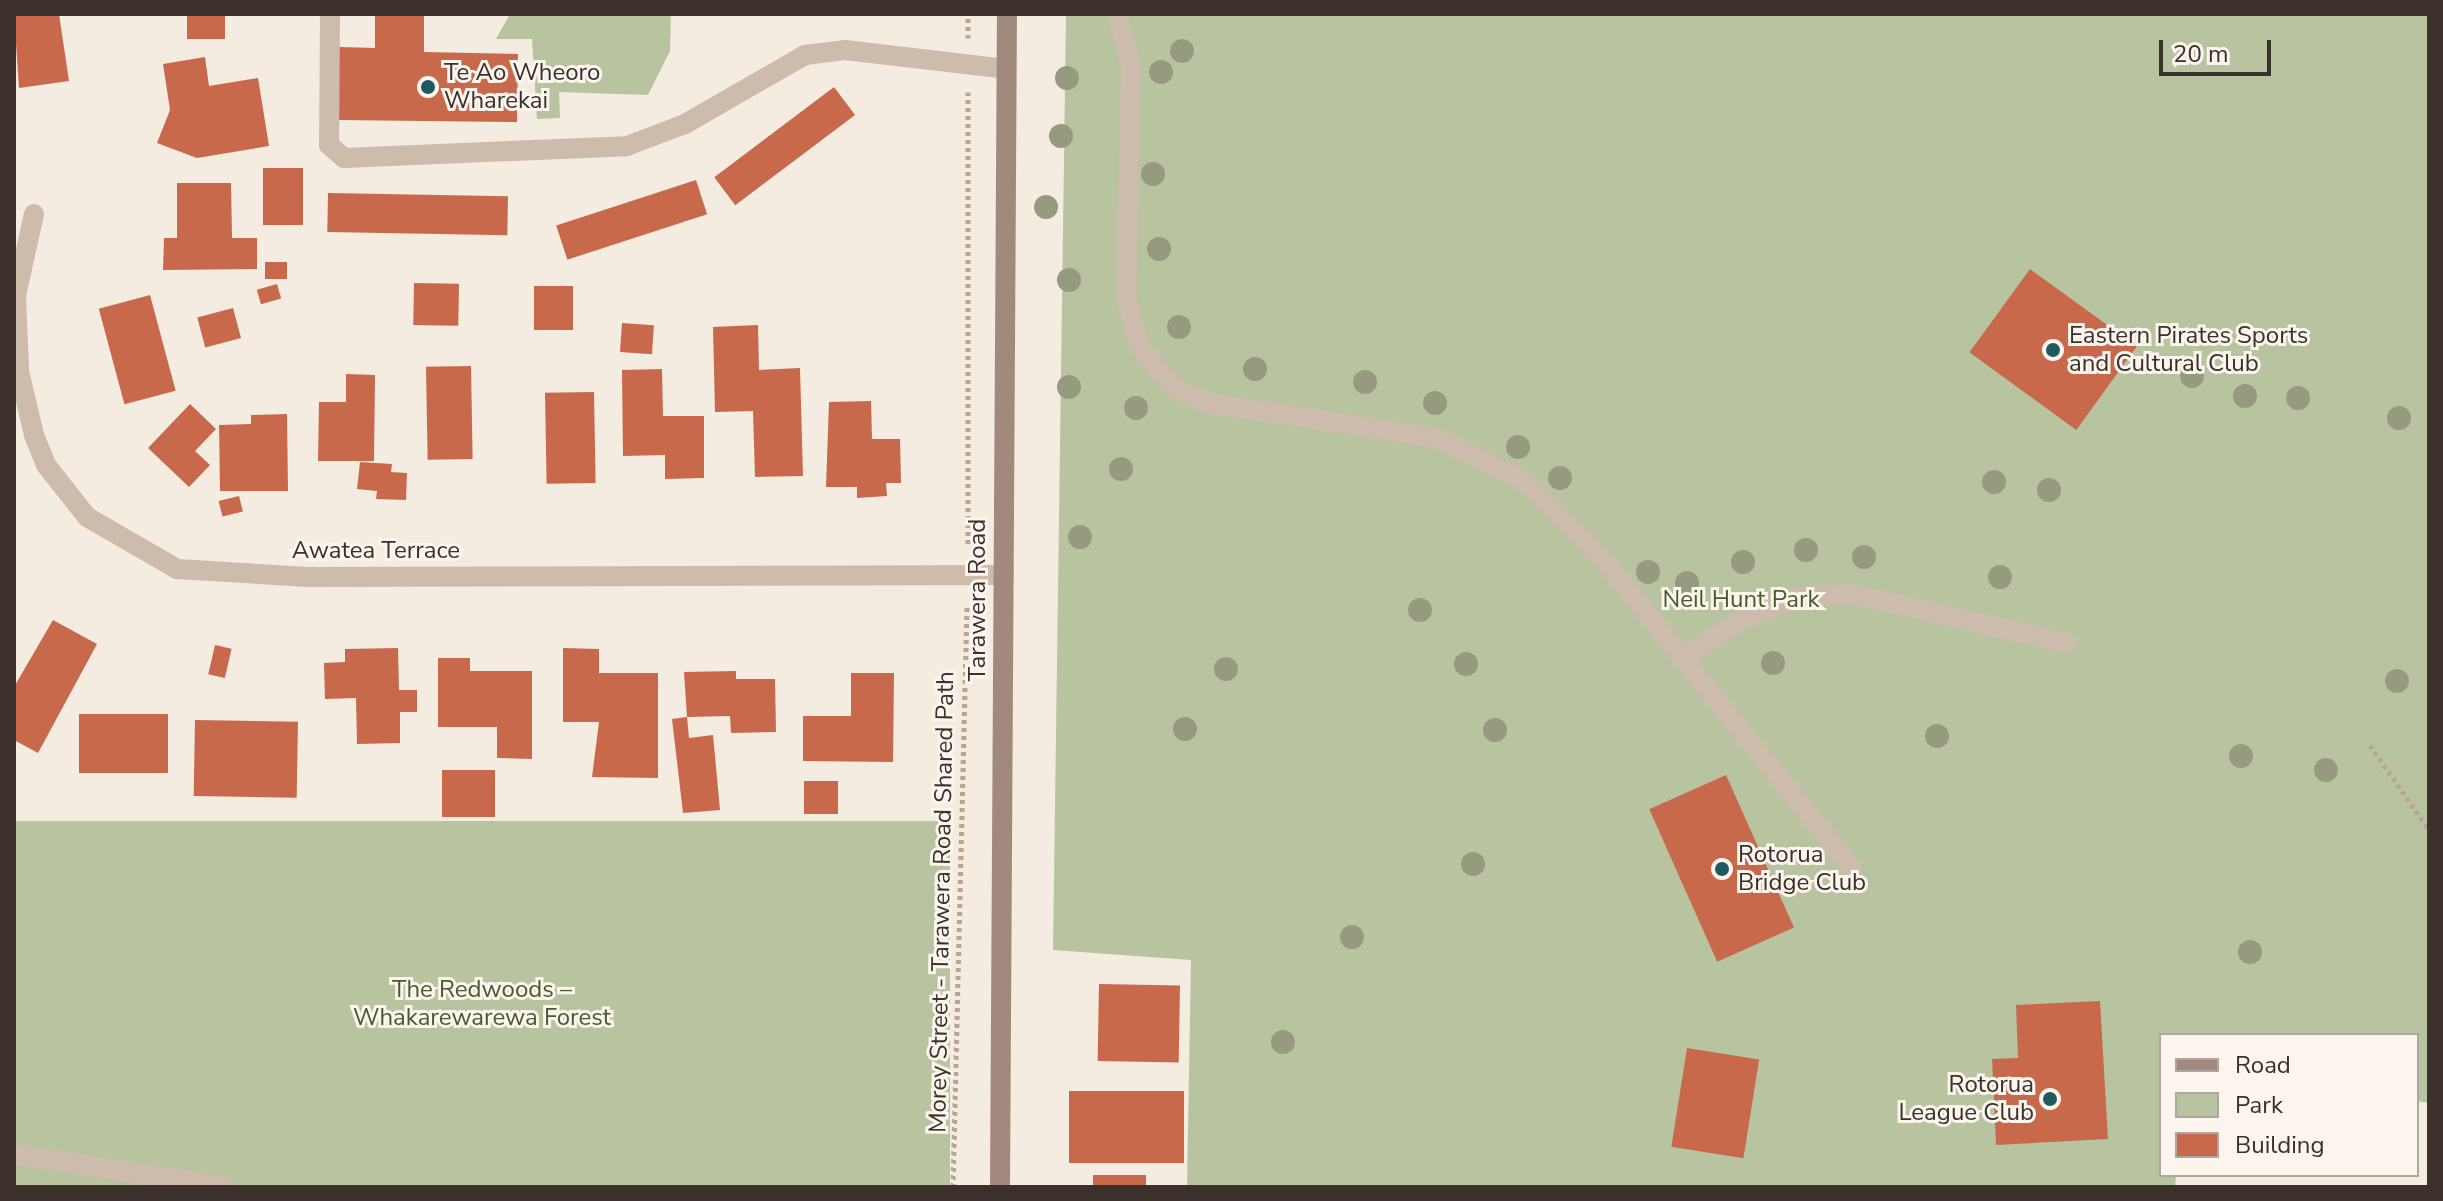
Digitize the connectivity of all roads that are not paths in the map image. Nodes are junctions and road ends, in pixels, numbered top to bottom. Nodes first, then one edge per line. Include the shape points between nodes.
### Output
1 (330, 14) edge
2 (1007, 14) edge
3 (1117, 14) edge
4 (1006, 69) junction
5 (34, 214) dead end
6 (1004, 575) junction
7 (2066, 643) dead end
8 (1682, 658) junction
9 (1852, 868) dead end
10 (14, 1154) edge
11 (224, 1187) edge
12 (1000, 1187) edge

1 - 4 street via 329,145 344,158 627,146 685,124 805,55 845,50
2 - 4 main road, Tarawera Road
3 - 8 street via 1131,66 1126,298 1139,344 1158,370 1182,392 1208,403 1436,438 1501,465 1561,513
4 - 6 main road, Tarawera Road
5 - 6 street, Awatea Terrace via 16,295 19,371 46,465 87,517 177,569 308,577
6 - 12 main road, Tarawera Road
7 - 8 street via 1852,594 1797,597 1742,620
8 - 9 street
10 - 11 street

